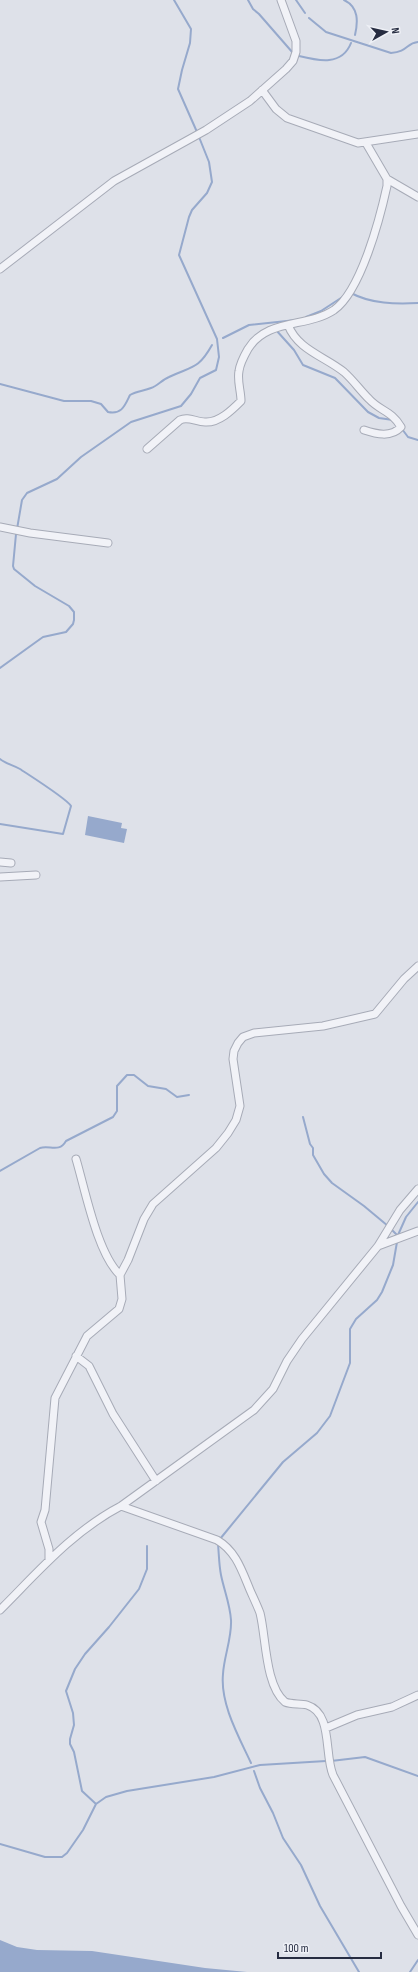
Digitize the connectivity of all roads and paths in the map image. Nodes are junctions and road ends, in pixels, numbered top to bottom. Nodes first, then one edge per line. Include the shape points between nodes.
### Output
1 (281, 0) edge
2 (262, 90) junction
3 (418, 134) edge
4 (366, 143) junction
5 (387, 180) junction
6 (418, 197) edge
7 (0, 269) edge
8 (288, 324) junction
9 (364, 430) dead end
10 (146, 449) dead end
11 (0, 527) edge
12 (108, 543) dead end
13 (0, 862) edge
14 (10, 863) dead end
15 (36, 875) dead end
16 (0, 877) edge
17 (418, 966) edge
18 (76, 1159) dead end
19 (418, 1188) edge
20 (418, 1231) edge
21 (378, 1246) junction
22 (120, 1275) junction
23 (76, 1356) junction
24 (156, 1481) junction
25 (121, 1506) junction
26 (49, 1560) junction
27 (0, 1610) edge
28 (418, 1694) edge
29 (326, 1728) junction
30 (418, 1934) edge

1 - 2 street via 296,41 296,52 286,69
2 - 4 street via 276,109 287,118 348,140
2 - 7 street via 206,130 114,181
3 - 4 street
4 - 5 street
5 - 6 street
5 - 8 street via 383,204 369,251 355,284 334,310 322,316
8 - 9 street via 297,341 344,372 369,400 392,415 401,427 397,432 389,434
8 - 10 street via 266,331 250,345 238,372 241,401 235,407 213,422 185,418
11 - 12 street
13 - 14 street
15 - 16 street
17 - 22 street via 375,1014 323,1026 254,1033 238,1043 233,1059 240,1106 236,1120 216,1148 153,1204
18 - 22 street via 101,1242
19 - 21 street via 400,1210
20 - 21 street
21 - 24 street via 302,1339 273,1389 254,1410
22 - 23 street via 122,1299 119,1309 87,1336
23 - 24 street via 89,1366 113,1414
23 - 26 street via 56,1398 45,1510 41,1522 49,1549
24 - 25 street
25 - 26 street via 63,1546
25 - 29 street via 217,1540 229,1550 240,1565 260,1613 263,1640 276,1692 285,1702 309,1705 323,1720
26 - 27 street
28 - 29 street via 392,1707 357,1715
29 - 30 street via 329,1766 333,1775

